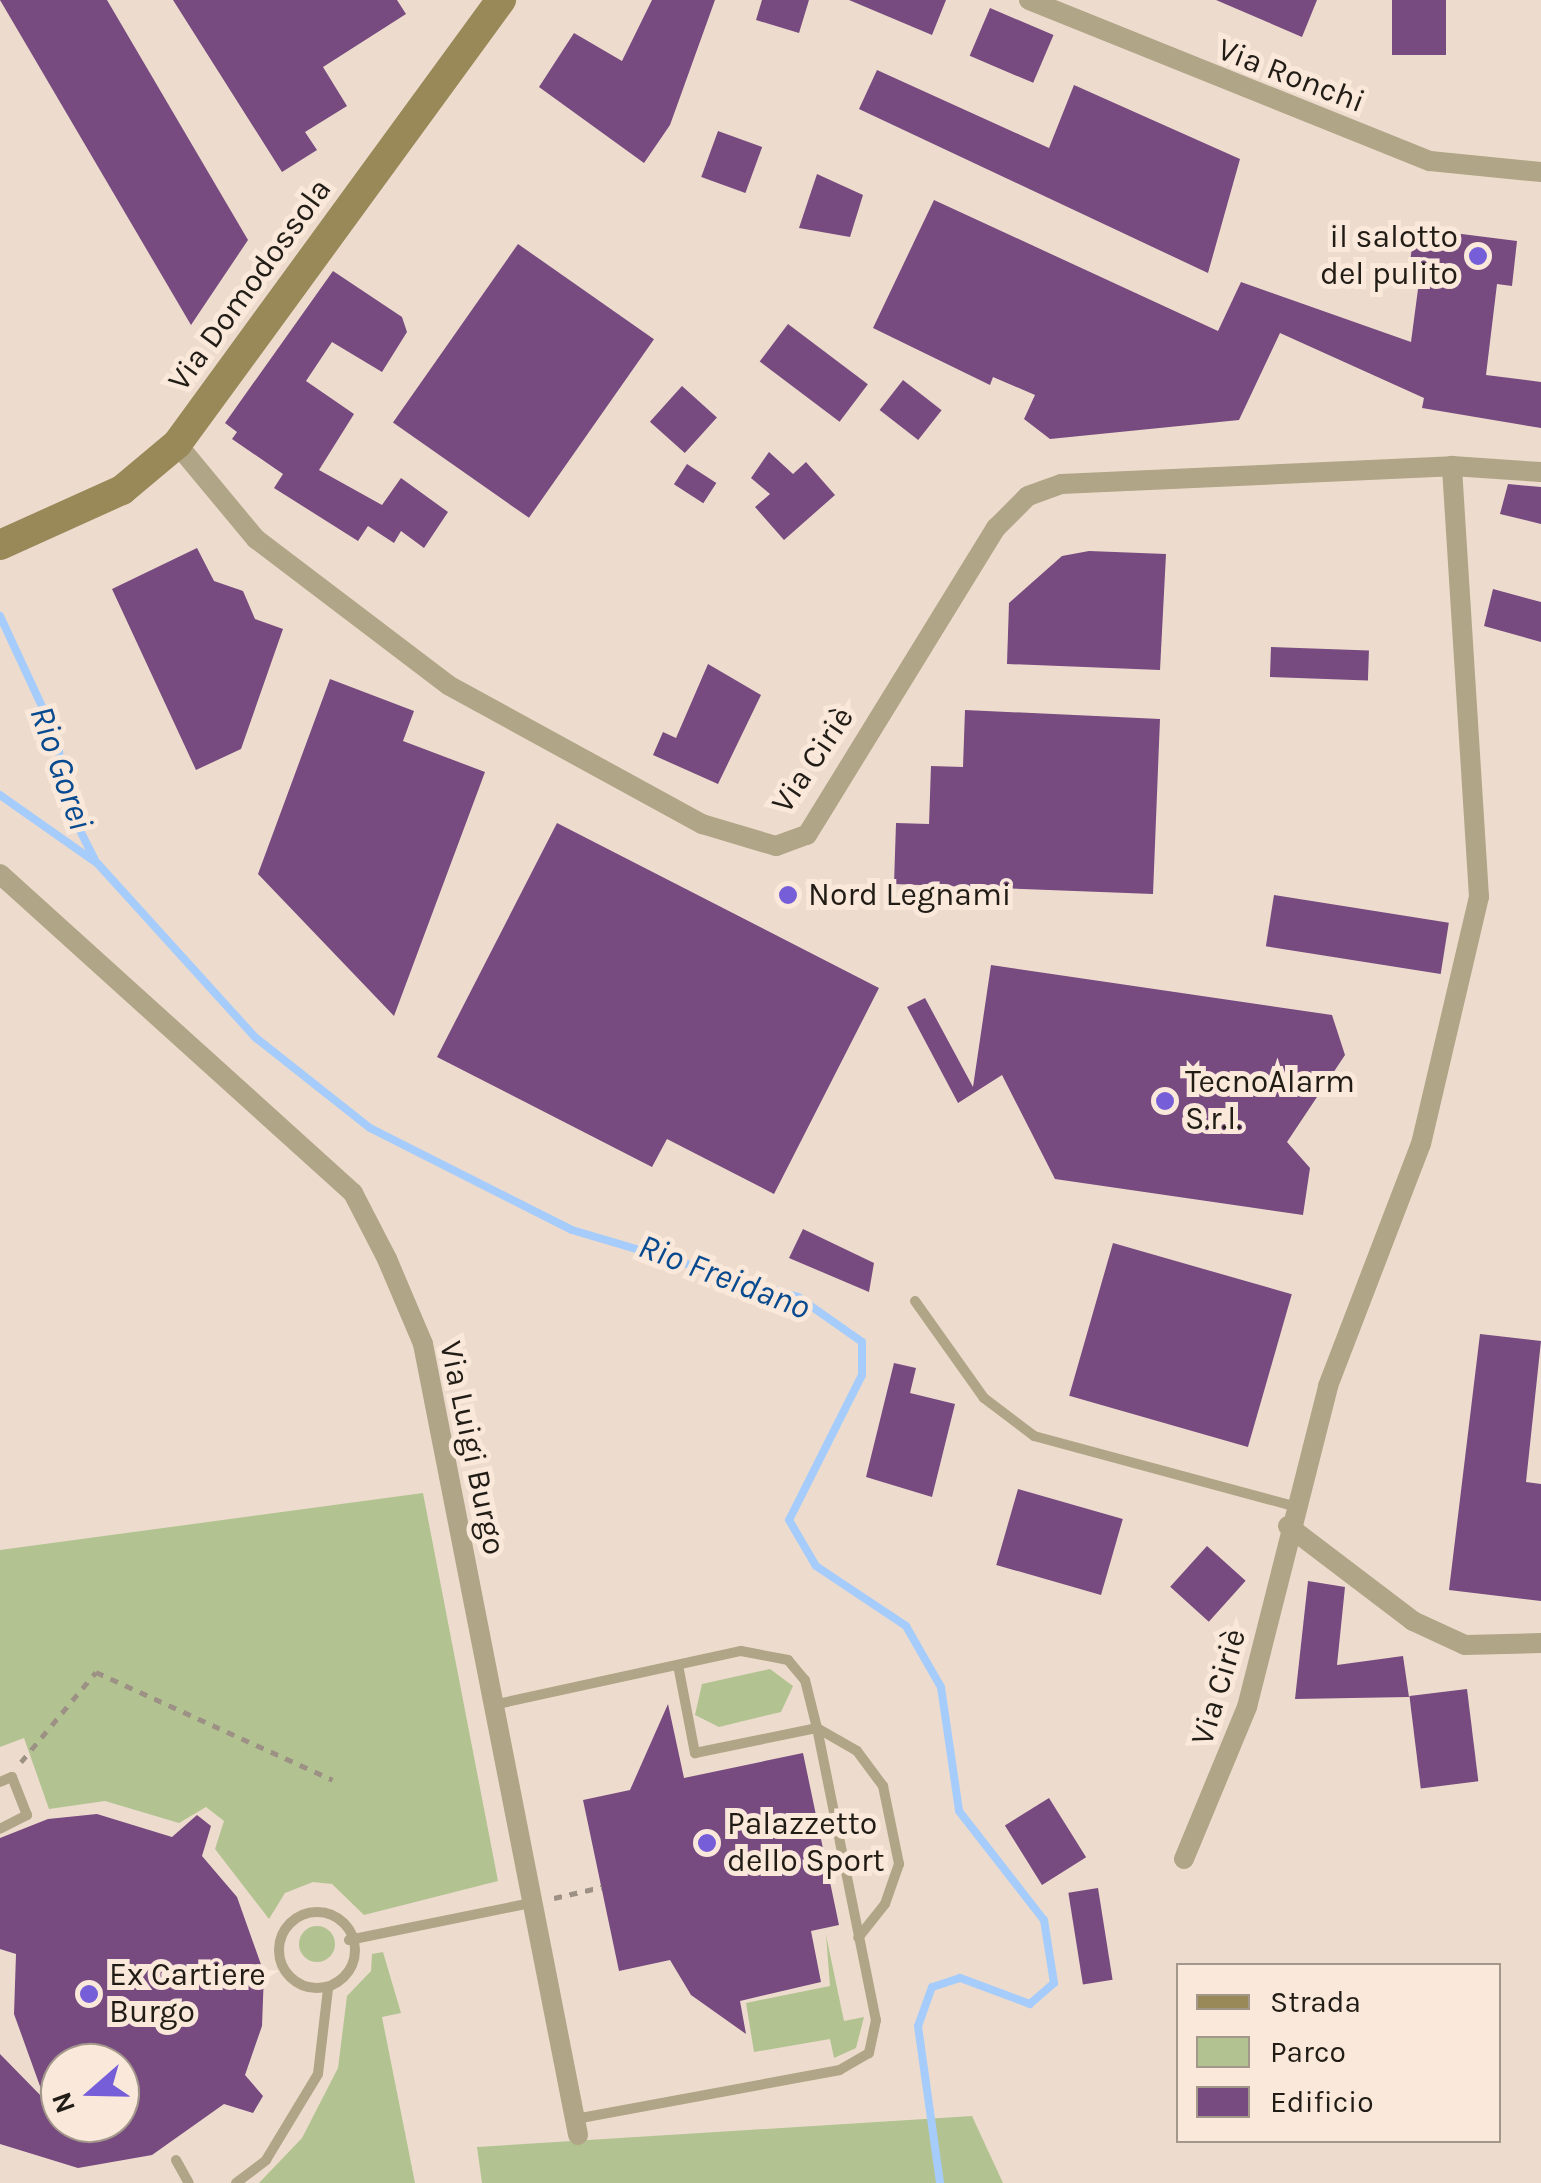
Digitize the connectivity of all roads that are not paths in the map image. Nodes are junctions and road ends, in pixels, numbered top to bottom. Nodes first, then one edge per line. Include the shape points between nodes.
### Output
1 (501, 0) edge
2 (1029, 0) edge
3 (1541, 172) edge
4 (177, 444) junction
5 (1452, 466) junction
6 (1541, 472) edge
7 (0, 546) edge
8 (0, 874) edge
9 (915, 1301) dead end
10 (1291, 1516) junction
11 (1541, 1644) edge
12 (678, 1665) junction
13 (493, 1705) junction
14 (817, 1728) junction
15 (0, 1782) edge
16 (0, 1830) edge
17 (1184, 1858) dead end
18 (531, 1902) junction
19 (858, 1938) junction
20 (348, 1940) junction
21 (328, 1989) junction
22 (576, 2127) joint
23 (176, 2160) dead end
24 (189, 2183) edge
25 (236, 2183) edge

1 - 4 street, Via Domodossola
2 - 3 street, Via Ronchi via 1430,160
4 - 5 street, Via Ciriè via 256,539 448,684 702,824 776,846 807,835 996,528 1028,496 1061,484
4 - 7 street, Via Domodossola via 94,506
5 - 6 street, Via Ciriè
5 - 10 street, Via Ciriè via 1479,897 1421,1144 1328,1386
8 - 13 street, Via Luigi Burgo via 354,1193 423,1344
9 - 10 lane via 984,1398 1034,1436
10 - 11 street via 1413,1621 1465,1645
10 - 17 street, Via Ciriè via 1290,1553 1247,1707
12 - 13 lane
12 - 14 lane via 741,1651 788,1660 804,1680
12 - 14 lane via 695,1754
13 - 18 street, Via Luigi Burgo
14 - 19 lane
14 - 19 lane via 857,1752 895,1824 899,1864 885,1904
15 - 16 lane via 12,1777 26,1815
18 - 20 lane
18 - 22 street, Via Luigi Burgo
19 - 22 lane via 876,2020 869,2053 840,2070
20 - 21 lane via 352,1967
20 - 21 lane via 339,1918 315,1906 285,1926 299,1985
21 - 25 lane via 318,2074 266,2160
23 - 24 lane

